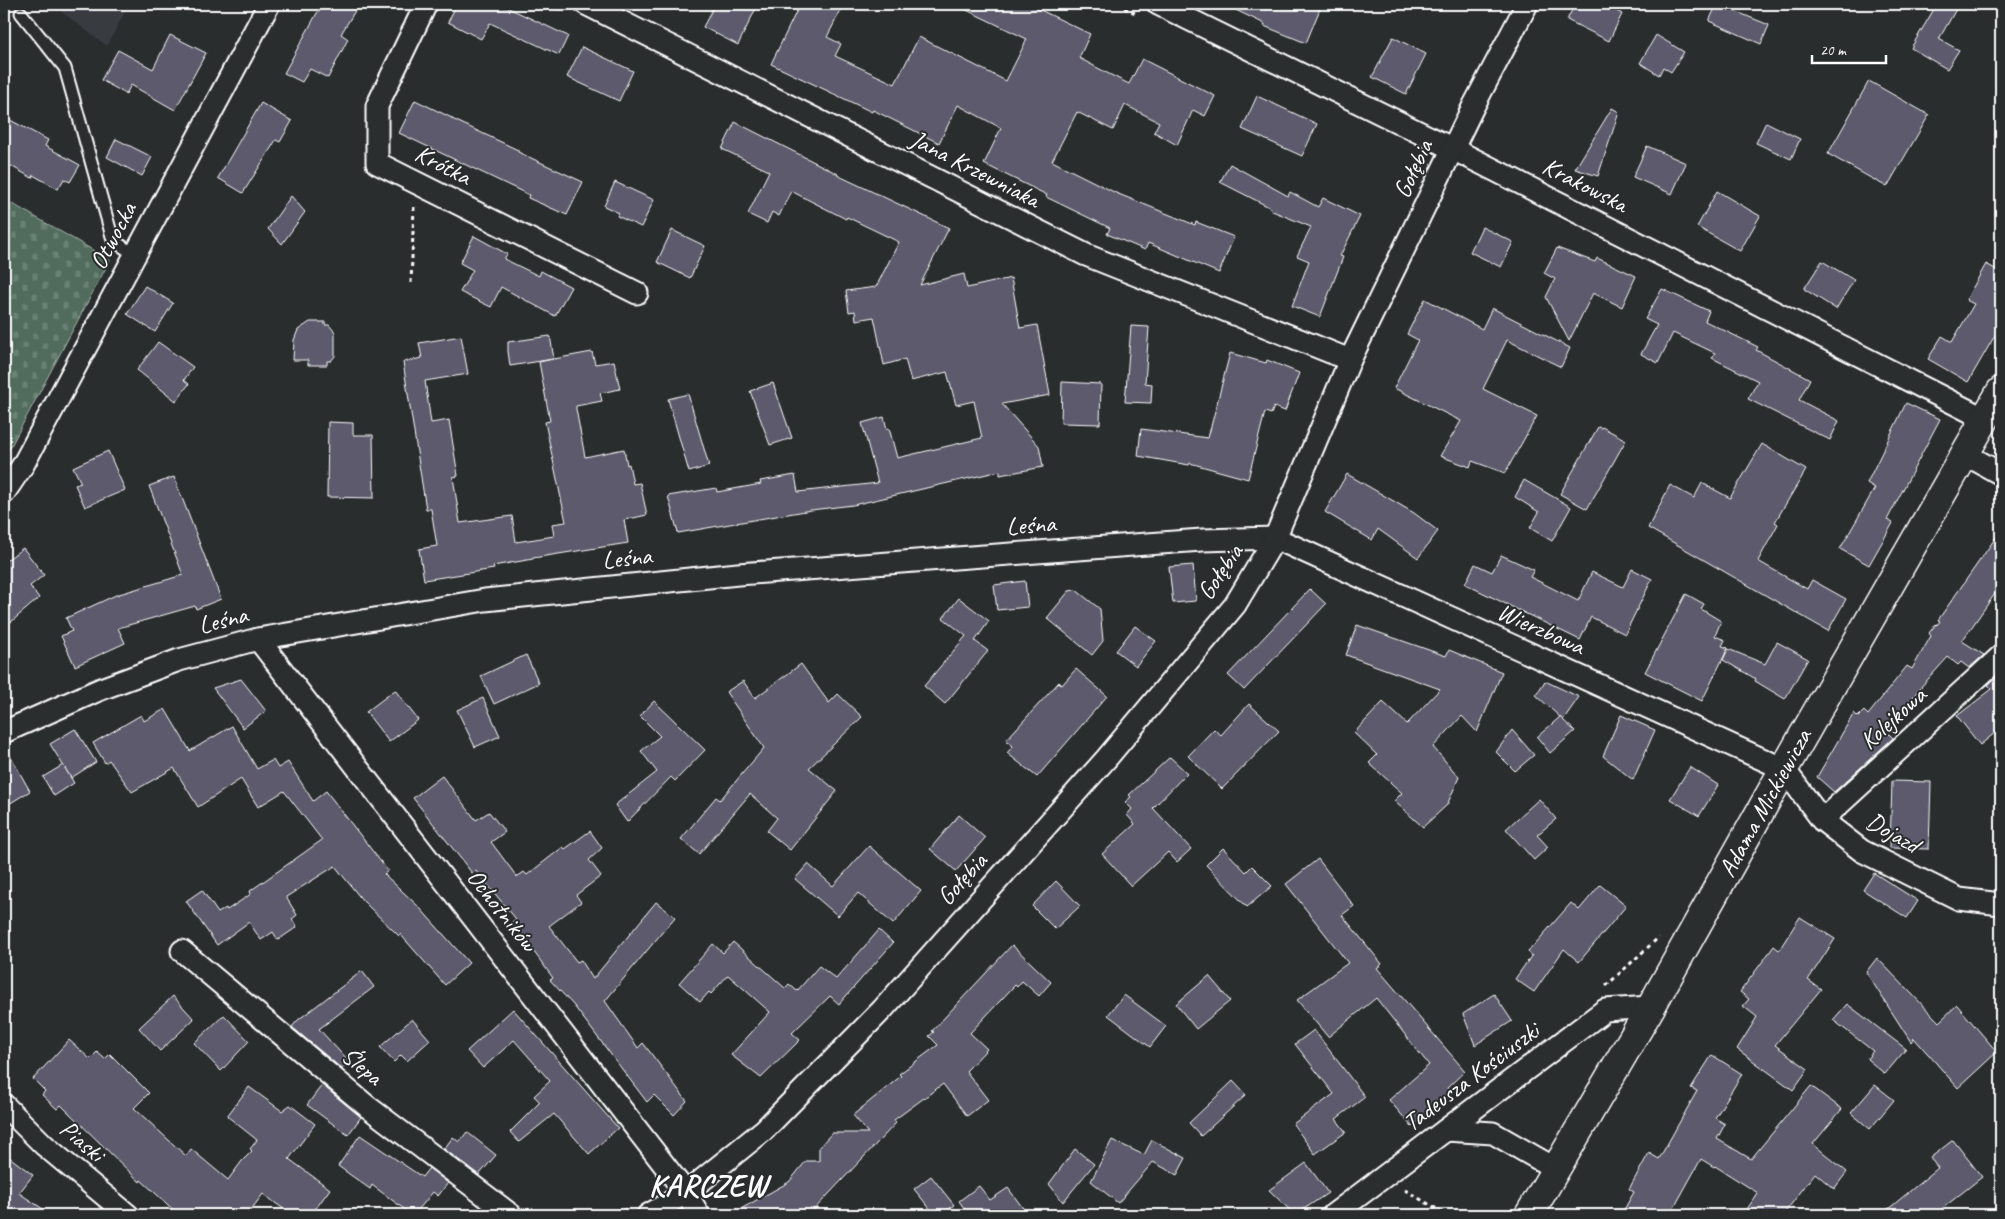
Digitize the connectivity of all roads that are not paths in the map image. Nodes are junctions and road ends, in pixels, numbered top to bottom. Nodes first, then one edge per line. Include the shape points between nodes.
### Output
1 (269, 4) edge
2 (426, 4) edge
3 (586, 4) edge
4 (1158, 4) edge
5 (1527, 4) edge
6 (21, 14) dead end
7 (1453, 149) junction
8 (135, 255) junction
9 (637, 293) dead end
10 (1350, 360) junction
11 (2001, 391) edge
12 (1985, 419) junction
13 (1965, 454) junction
14 (2001, 474) edge
15 (4, 494) edge
16 (1275, 538) junction
17 (258, 639) junction
18 (2001, 656) edge
19 (4, 732) edge
20 (1784, 769) junction
21 (1822, 820) junction
22 (2001, 904) edge
23 (182, 951) dead end
24 (1651, 1007) junction
25 (4, 1105) edge
26 (1446, 1130) junction
27 (1556, 1169) junction
28 (686, 1194) junction
29 (639, 1211) edge
30 (128, 1215) edge
31 (511, 1215) edge
32 (699, 1215) edge
33 (1333, 1215) edge
34 (1529, 1215) edge

1 - 8 street, Otwocka
2 - 9 street, Krótka via 377,106 377,163
3 - 10 street, Jana Krzewniaka via 1086,255
4 - 7 street, Krakowska
5 - 7 street, Gołębia
6 - 8 lane via 65,68 114,240
7 - 10 street, Gołębia
7 - 12 street, Krakowska
8 - 15 street, Otwocka via 23,466
10 - 16 street, Gołębia
11 - 12 main road, Adama Mickiewicza
12 - 13 main road, Adama Mickiewicza
13 - 14 street
13 - 20 main road, Adama Mickiewicza
16 - 17 street, Leśna via 1202,540 738,574 485,600
16 - 20 street, Wierzbowa
16 - 28 street, Gołębia via 1235,605 1106,759 882,1010 764,1130
17 - 19 street, Leśna via 179,660 101,689
17 - 28 street, Ochotników
18 - 21 street, Kolejkowa
20 - 21 street, Dojazd
20 - 24 main road, Adama Mickiewicza
21 - 22 street, Dojazd via 1862,851 1958,899
23 - 31 street, Ślepa via 368,1108
24 - 26 street, Tadeusza Kościuszki via 1605,1010
24 - 27 main road, Adama Mickiewicza
25 - 30 street, Piaski via 44,1144
26 - 27 street via 1493,1133
26 - 33 street, Tadeusza Kościuszki
27 - 34 main road, Adama Mickiewicza
28 - 29 street, Gołębia
28 - 32 street, Ochotników

